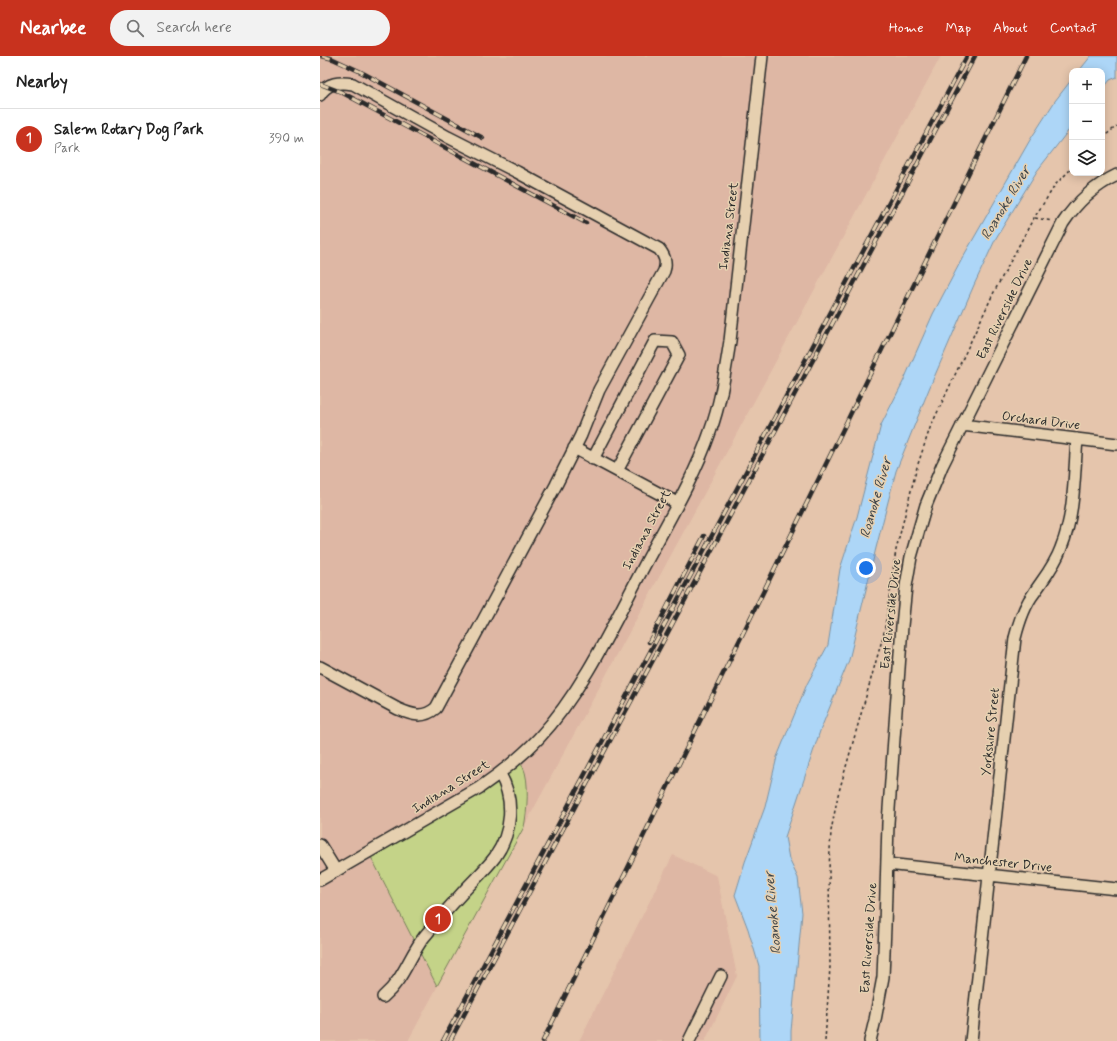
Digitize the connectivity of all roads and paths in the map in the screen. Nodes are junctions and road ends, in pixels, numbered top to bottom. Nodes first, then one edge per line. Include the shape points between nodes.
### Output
1 (762, 56) edge
2 (320, 95) edge
3 (1117, 126) edge
4 (1105, 136) edge
5 (1117, 175) edge
6 (1035, 218) dead end
7 (1063, 223) junction
8 (962, 425) junction
9 (1077, 439) junction
10 (1117, 444) edge
11 (574, 448) junction
12 (594, 459) junction
13 (617, 471) junction
14 (677, 503) junction
15 (320, 668) edge
16 (500, 774) junction
17 (320, 845) edge
18 (887, 864) junction
19 (336, 871) junction
20 (989, 875) junction
21 (320, 880) edge
22 (1117, 889) edge
23 (721, 976) dead end
24 (383, 997) dead end
25 (689, 1041) edge
26 (870, 1041) edge
27 (971, 1041) edge

1 - 14 street, Indiana Street via 719,405 700,458
2 - 11 street via 329,85 353,84 659,249 663,254 666,260 664,271 600,390
3 - 4 path
5 - 7 street, East Riverside Drive via 1093,189
6 - 7 path
7 - 8 street, East Riverside Drive
8 - 9 street, Orchard Drive
8 - 18 street, East Riverside Drive via 926,505 910,564 902,626 888,816
9 - 10 street, Orchard Drive
9 - 20 street, Yorkshire Street via 1072,510 1068,528 1055,561 1025,607 1015,638
11 - 12 street
11 - 15 street via 436,708 425,715 411,714
12 - 13 street
12 - 13 street via 655,341 672,342 679,355
13 - 14 street
14 - 16 street, Indiana Street via 575,691 540,737
16 - 19 street, Indiana Street
16 - 24 street via 510,805 508,826 502,845 494,858 423,939 398,982
17 - 19 street
18 - 20 street, Manchester Drive
18 - 26 street, East Riverside Drive via 883,977
19 - 21 street, Indiana Street
20 - 22 street, Manchester Drive
20 - 27 street, Yorkshire Street
23 - 25 street

